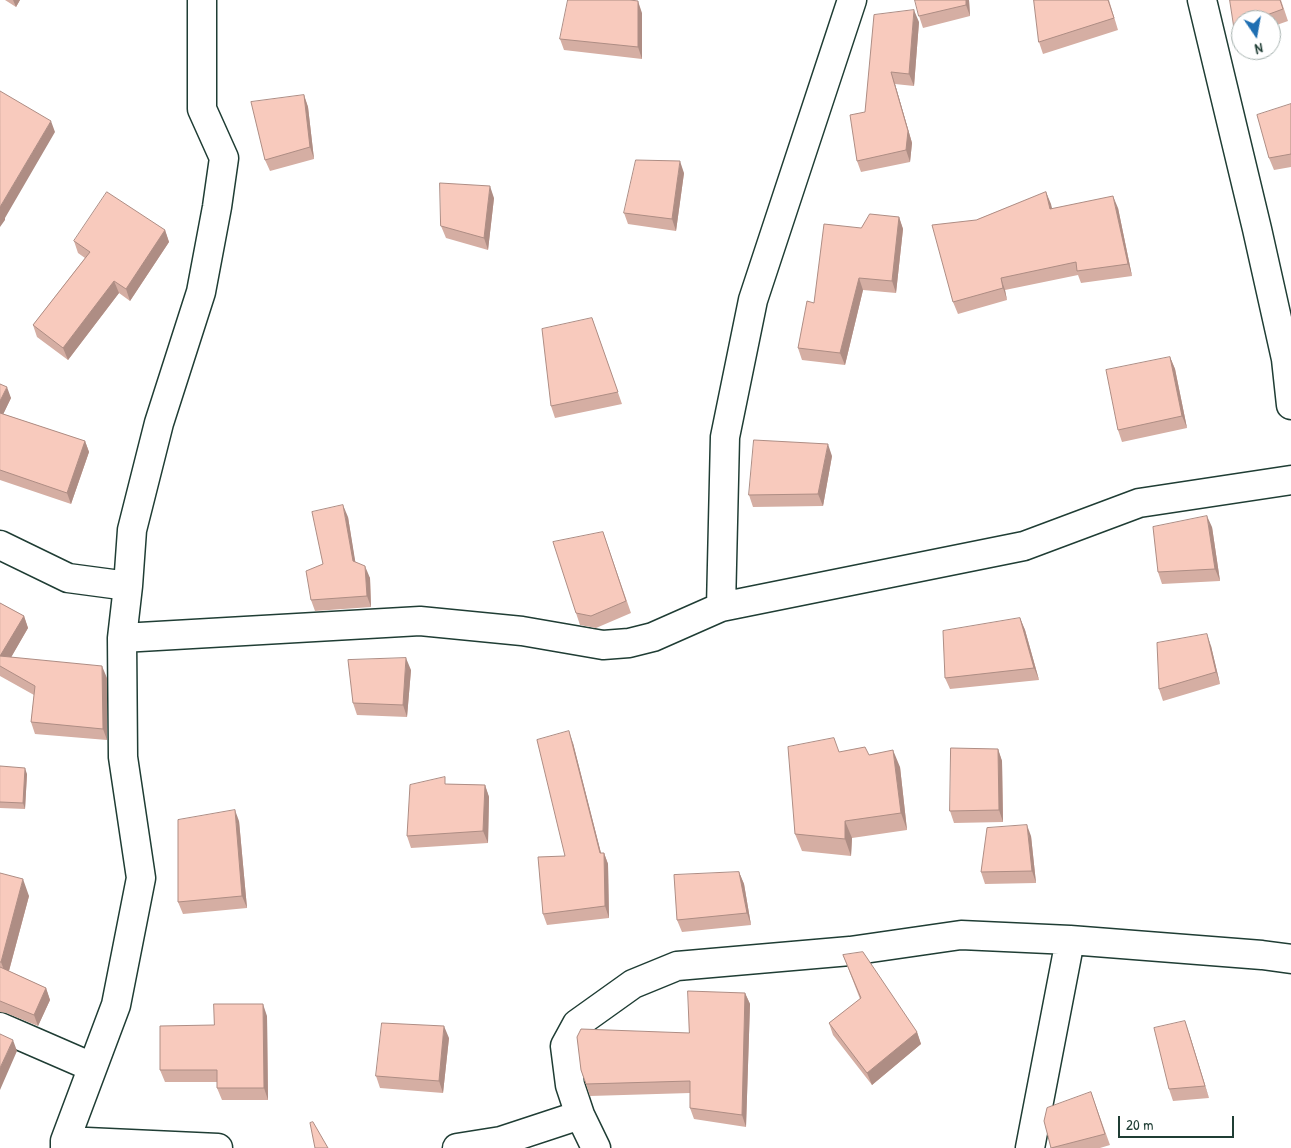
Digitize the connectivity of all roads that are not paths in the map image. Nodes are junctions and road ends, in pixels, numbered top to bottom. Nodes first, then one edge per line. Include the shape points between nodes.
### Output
1 (202, 0) edge
2 (852, 0) edge
3 (1202, 0) edge
4 (1291, 405) edge
5 (1291, 479) edge
6 (0, 545) edge
7 (128, 586) junction
8 (721, 607) junction
9 (122, 638) junction
10 (1070, 940) junction
11 (1291, 959) edge
12 (0, 1026) edge
13 (92, 1067) junction
14 (580, 1115) junction
15 (65, 1145) edge
16 (218, 1148) edge
17 (457, 1148) edge
18 (596, 1148) edge
19 (1030, 1148) edge

1 - 7 street via 202,109 224,158 201,292 159,423 132,530
2 - 8 street via 753,300 725,437
3 - 4 street via 1284,349
5 - 8 street via 1139,503 1024,546
6 - 7 street via 68,578
7 - 9 street
8 - 9 street via 653,637 603,645 522,631 420,622
9 - 13 street via 123,758 141,878 116,1004
10 - 11 street
10 - 14 street via 961,935 850,951 676,966 634,984 577,1024 565,1046 570,1085
10 - 19 street
12 - 13 street
13 - 15 street
14 - 17 street via 501,1141
14 - 18 street
15 - 16 street

